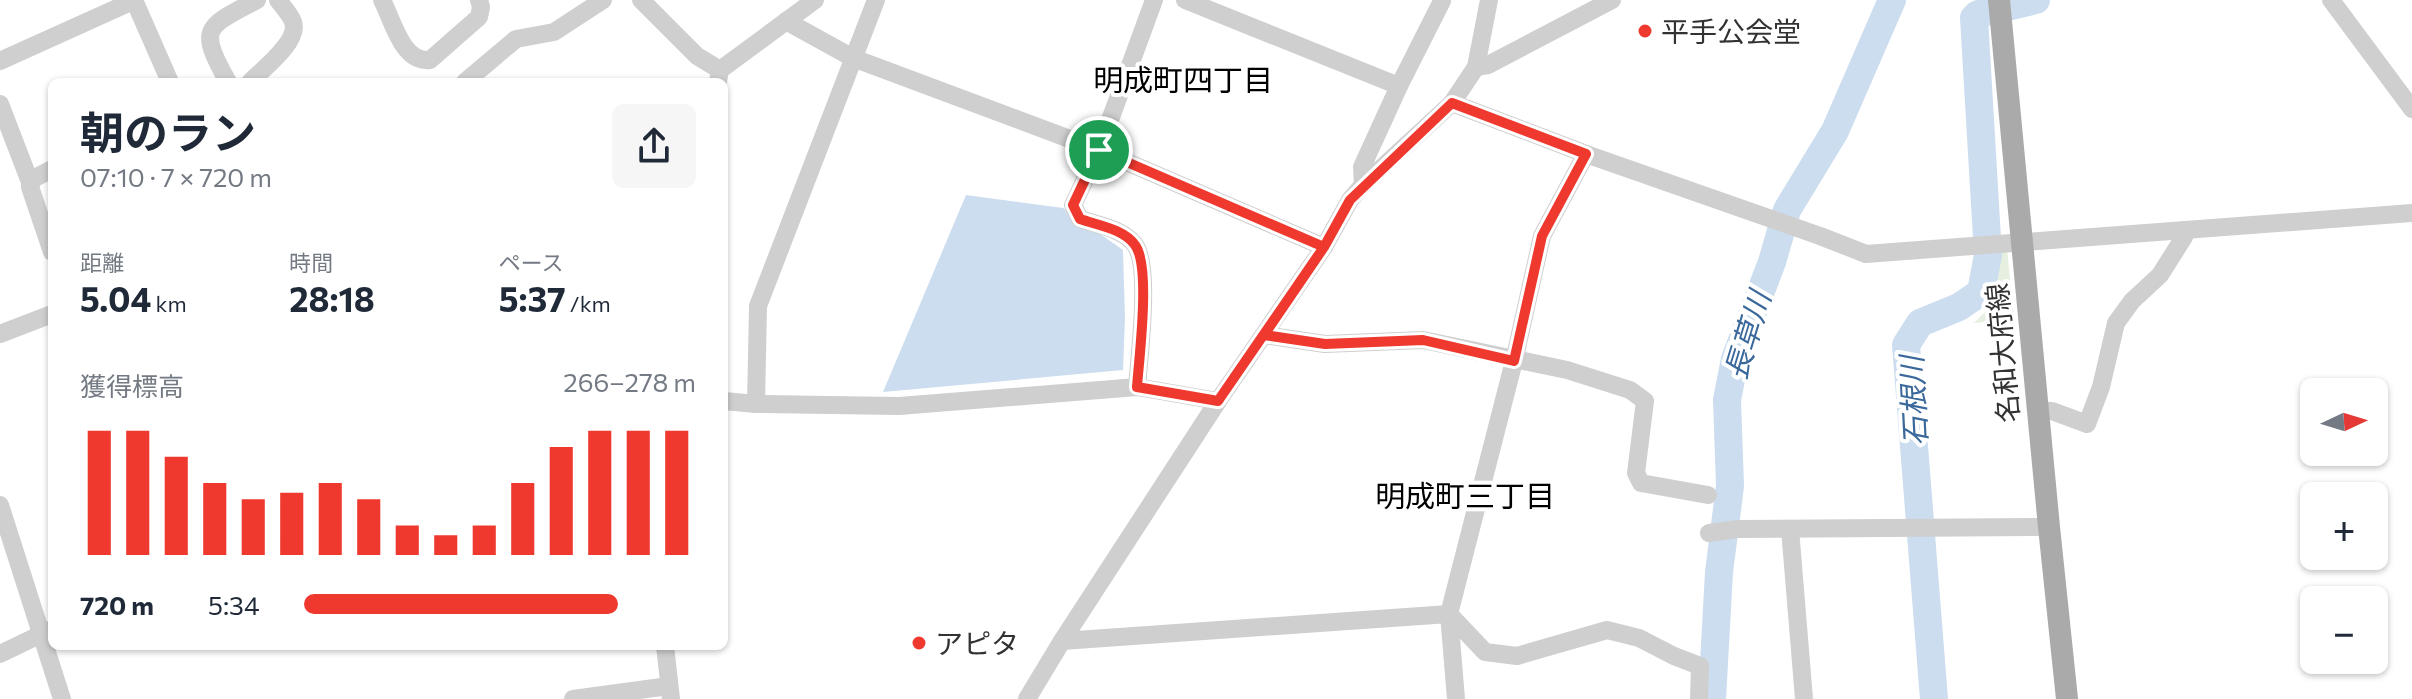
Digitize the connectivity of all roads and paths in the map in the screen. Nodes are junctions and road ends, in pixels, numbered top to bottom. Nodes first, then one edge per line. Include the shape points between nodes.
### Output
1 (134, 0) edge
2 (257, 0) edge
3 (278, 0) edge
4 (382, 0) edge
5 (479, 0) edge
6 (603, 0) edge
7 (641, 0) edge
8 (815, 0) edge
9 (876, 0) edge
10 (1154, 0) edge
11 (1185, 0) edge
12 (1489, 0) edge
13 (1612, 0) edge
14 (1999, 0) edge
15 (2331, 0) edge
16 (1442, 1) edge
17 (786, 21) junction
18 (853, 58) junction
19 (0, 61) edge
20 (1476, 67) junction
21 (719, 76) edge
22 (168, 78) edge
23 (226, 78) edge
24 (254, 78) edge
25 (470, 78) edge
26 (1399, 86) junction
27 (1452, 103) junction
28 (0, 104) edge
29 (2412, 109) edge
30 (1099, 150) junction
31 (1586, 154) junction
32 (48, 171) edge
33 (30, 182) junction
34 (1363, 185) junction
35 (2412, 213) edge
36 (2184, 230) junction
37 (48, 241) edge
38 (2021, 242) junction
39 (1324, 247) junction
40 (48, 316) edge
41 (0, 334) edge
42 (1264, 335) junction
43 (1514, 361) junction
44 (1137, 387) junction
45 (728, 401) edge
46 (1218, 401) junction
47 (756, 404) junction
48 (2038, 411) junction
49 (1708, 495) dead end
50 (0, 505) edge
51 (2049, 527) junction
52 (1790, 529) junction
53 (1709, 533) dead end
54 (1449, 614) junction
55 (46, 632) edge
56 (1062, 641) junction
57 (50, 650) edge
58 (665, 650) edge
59 (0, 654) edge
60 (670, 692) edge
61 (62, 699) edge
62 (573, 699) edge
63 (1027, 699) edge
64 (1456, 699) edge
65 (1699, 699) edge
66 (1804, 699) edge
67 (2067, 699) edge

1 - 19 street
1 - 22 street
2 - 23 street via 210,31 209,41
3 - 24 street via 294,23 294,33
4 - 5 street via 407,51 421,61 430,60 479,17
6 - 25 street via 554,32 516,39
7 - 21 street
8 - 17 street
9 - 18 street
10 - 30 street
11 - 26 street
12 - 20 street
13 - 20 street
14 - 38 main road, 名和大府線
15 - 29 street
16 - 26 street
17 - 18 street
17 - 21 street
18 - 30 street
18 - 47 street via 758,306
20 - 27 street
26 - 34 street via 1362,167
27 - 31 street
27 - 34 street
28 - 33 street
30 - 39 street
30 - 44 street via 1073,205 1080,219 1135,244 1140,257
31 - 38 street via 1866,254
31 - 43 street via 1542,236
32 - 33 street
33 - 37 street
34 - 39 street
35 - 36 street
36 - 38 street
36 - 48 street via 2160,275 2116,323 2087,424
38 - 48 main road, 名和大府線
39 - 42 street
40 - 41 street
42 - 43 street via 1325,344 1423,340
42 - 46 street
43 - 49 street via 1567,370 1630,390 1645,401 1636,473 1641,483
43 - 54 street
44 - 46 street
44 - 47 street via 899,406
45 - 47 street
46 - 56 street
48 - 51 main road, 名和大府線
50 - 55 street
51 - 52 street
51 - 67 main road, 名和大府線
52 - 53 street
52 - 66 street
54 - 56 street
54 - 64 street
54 - 65 street via 1485,652 1517,656 1607,630 1639,638 1700,666
55 - 59 street
56 - 63 street
57 - 61 street
58 - 60 street
60 - 62 street

